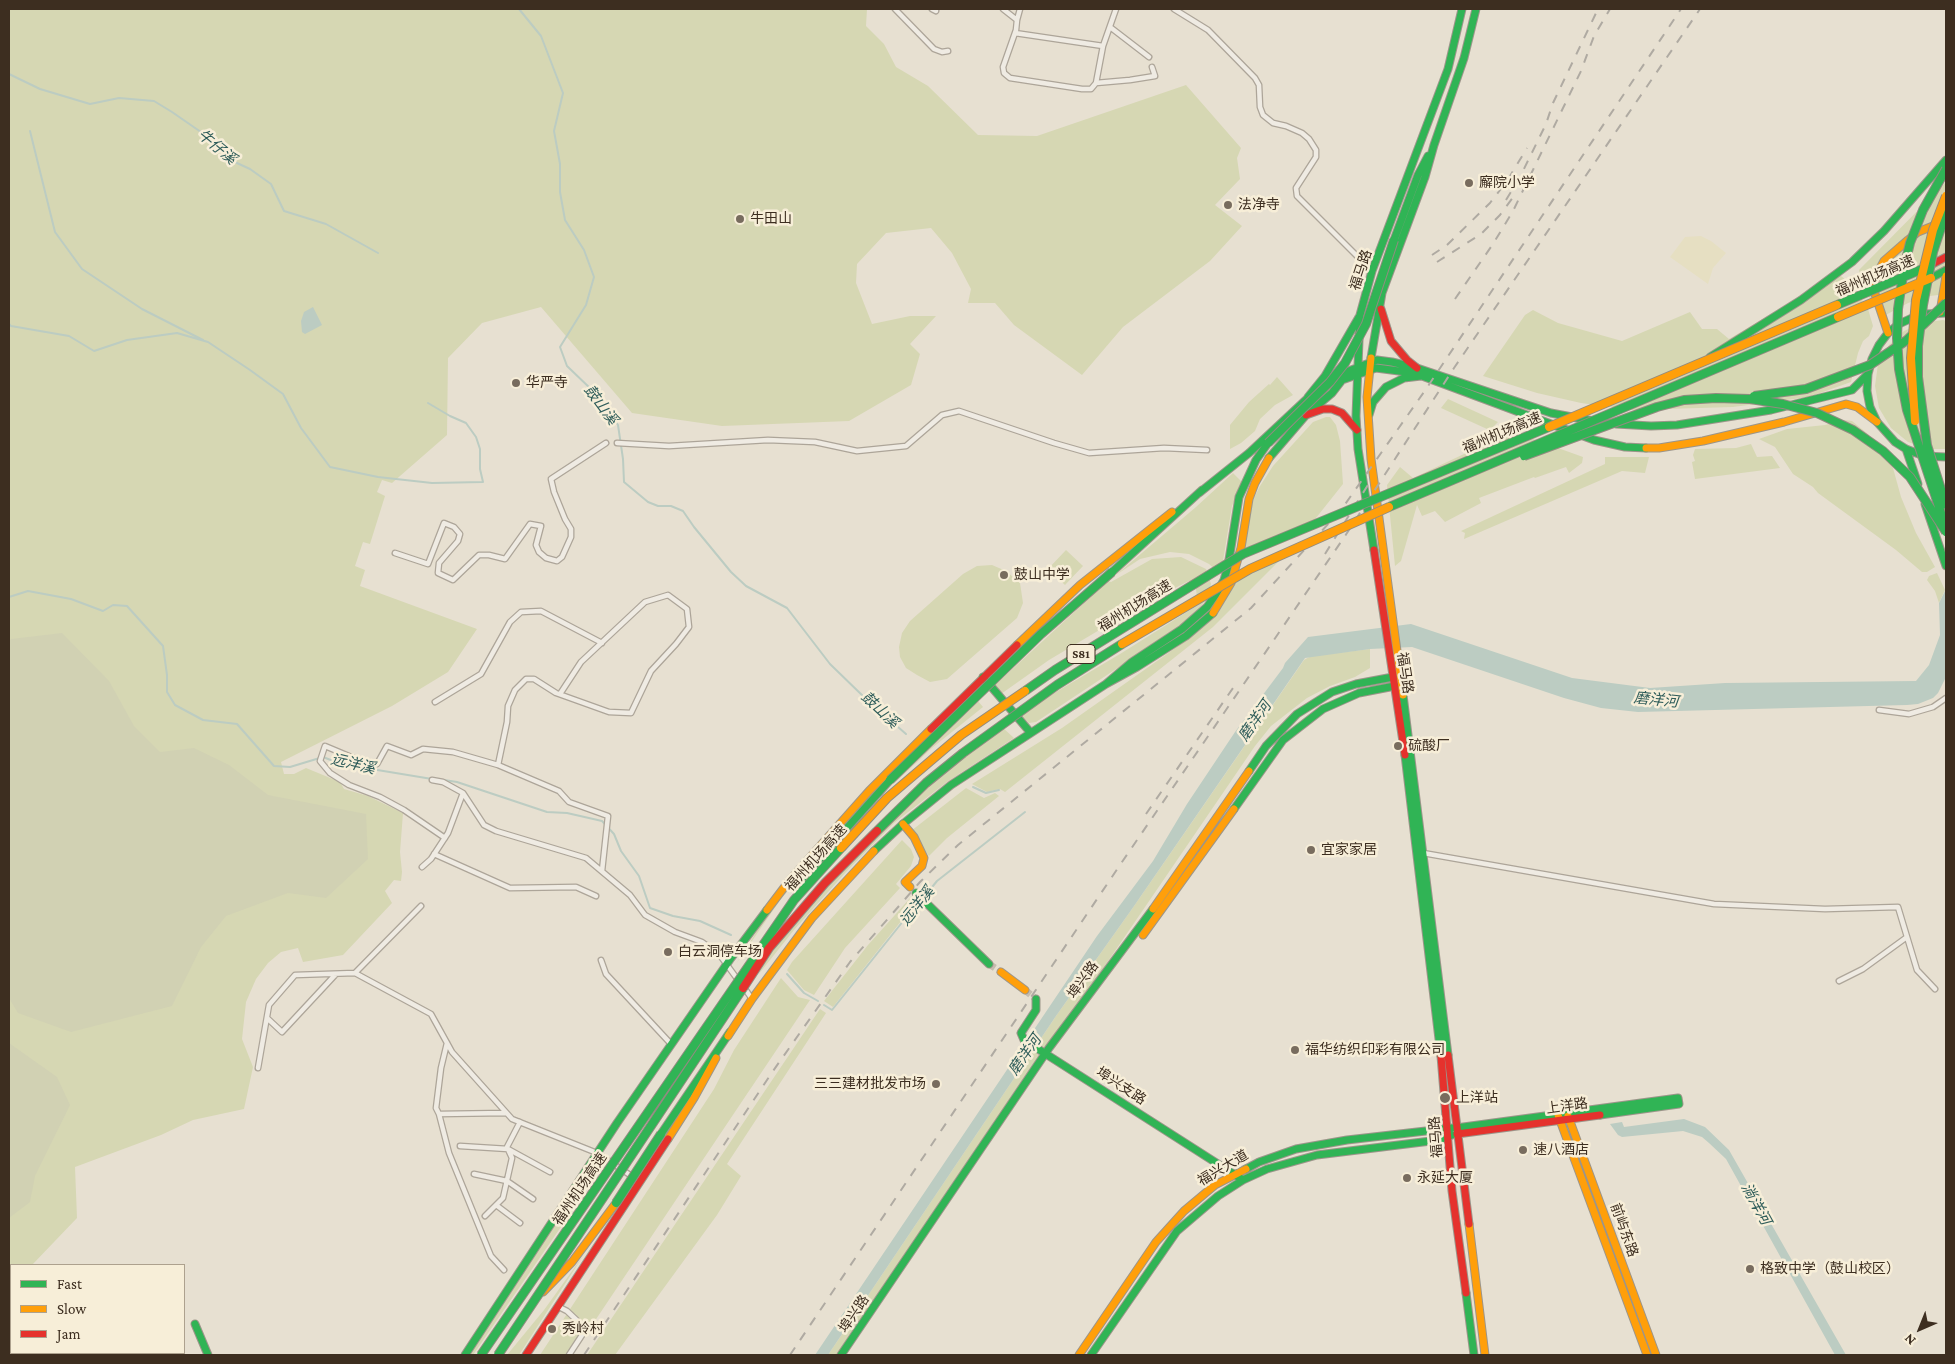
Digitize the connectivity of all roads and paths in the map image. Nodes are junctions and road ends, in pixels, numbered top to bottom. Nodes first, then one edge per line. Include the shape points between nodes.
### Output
1 (895, 9) edge
2 (1004, 9) edge
3 (1020, 9) edge
4 (1116, 9) edge
5 (1174, 9) edge
6 (1462, 9) edge
7 (1476, 9) edge
8 (1017, 20) junction
9 (1110, 27) junction
10 (1015, 33) junction
11 (1103, 46) junction
12 (948, 51) dead end
13 (1149, 58) dead end
14 (1152, 67) dead end
15 (1096, 83) junction
16 (1434, 145) junction
17 (1946, 160) edge
18 (1946, 169) edge
19 (1946, 196) edge
20 (1946, 213) edge
21 (1946, 221) edge
22 (1946, 257) edge
23 (1946, 270) edge
24 (1372, 271) junction
25 (1946, 276) edge
26 (1382, 293) junction
27 (1946, 303) edge
28 (1943, 313) edge
29 (1360, 315) junction
30 (1888, 333) junction
31 (1369, 366) junction
32 (1417, 368) junction
33 (1358, 369) junction
34 (1687, 370) junction
35 (1868, 374) junction
36 (1420, 376) junction
37 (1308, 398) junction
38 (1729, 398) junction
39 (1306, 415) junction
40 (1367, 419) junction
41 (1877, 422) junction
42 (1357, 430) junction
43 (606, 443) dead end
44 (617, 443) dead end
45 (1906, 449) junction
46 (1207, 450) dead end
47 (1920, 450) junction
48 (1946, 457) edge
49 (1485, 467) junction
50 (1202, 490) junction
51 (1946, 505) edge
52 (1946, 531) edge
53 (395, 553) dead end
54 (1946, 566) edge
55 (602, 643) junction
56 (983, 677) junction
57 (1393, 677) junction
58 (1106, 684) junction
59 (1395, 686) junction
60 (560, 694) junction
61 (1946, 698) edge
62 (435, 702) dead end
63 (1879, 710) dead end
64 (1030, 732) junction
65 (498, 765) junction
66 (432, 780) dead end
67 (463, 793) junction
68 (903, 824) junction
69 (445, 838) junction
70 (1423, 853) junction
71 (434, 854) junction
72 (422, 867) dead end
73 (602, 871) junction
74 (596, 896) dead end
75 (794, 900) junction
76 (421, 906) dead end
77 (1140, 933) junction
78 (1907, 937) junction
79 (601, 960) dead end
80 (727, 964) junction
81 (989, 964) tunnel mouth
82 (1001, 972) tunnel mouth
83 (355, 973) junction
84 (336, 974) junction
85 (1839, 982) dead end
86 (1935, 989) dead end
87 (1025, 990) tunnel mouth
88 (752, 999) junction
89 (1036, 999) dead end
90 (267, 1018) junction
91 (730, 1032) junction
92 (447, 1043) junction
93 (671, 1044) junction
94 (1046, 1053) junction
95 (258, 1068) dead end
96 (1679, 1101) dead end
97 (506, 1112) junction
98 (438, 1114) junction
99 (1568, 1116) junction
100 (1559, 1117) junction
101 (520, 1122) junction
102 (1453, 1132) junction
103 (460, 1146) dead end
104 (508, 1149) junction
105 (597, 1153) junction
106 (550, 1172) dead end
107 (474, 1174) dead end
108 (1235, 1174) junction
109 (1243, 1180) junction
110 (506, 1181) junction
111 (640, 1182) junction
112 (533, 1200) dead end
113 (496, 1205) junction
114 (485, 1216) dead end
115 (520, 1223) dead end
116 (504, 1270) dead end
117 (539, 1296) junction
118 (559, 1307) junction
119 (195, 1324) dead end
120 (208, 1355) edge
121 (465, 1355) edge
122 (481, 1355) edge
123 (498, 1355) edge
124 (526, 1355) edge
125 (569, 1355) edge
126 (841, 1355) edge
127 (1079, 1355) edge
128 (1091, 1355) edge
129 (1474, 1355) edge
130 (1485, 1355) edge
131 (1647, 1355) edge
132 (1656, 1355) edge

1 - 12 street via 934,49
2 - 8 street
3 - 8 street
4 - 9 street
5 - 24 street via 1208,30 1255,78 1264,115 1273,123 1310,139 1316,157 1296,188 1297,196
6 - 24 main road, 福马路 via 1439,96
7 - 16 main road, 福马路 via 1460,72
8 - 10 street
9 - 11 street
9 - 13 street
10 - 11 street
10 - 15 street via 1002,67 1010,78 1082,89 1091,89
11 - 15 street
14 - 15 street via 1155,76
16 - 26 main road, 福马路
16 - 58 main road, bridge via 1418,175 1366,324 1345,363 1268,443 1253,466 1239,497 1228,566 1216,594 1189,623
17 - 34 main road, bridge via 1852,262 1801,300
18 - 47 main road, bridge via 1923,210 1910,243 1898,309 1899,369 1907,410
19 - 47 main road, bridge via 1933,230 1916,300 1911,358
20 - 51 main road, bridge via 1933,252 1923,305 1918,377 1927,445
21 - 30 main road via 1918,232 1884,261 1877,274 1874,283 1876,294
22 - 34 main road, 福州机场高速 / S81, bridge
23 - 49 main road, 福州机场高速 / S81, bridge
24 - 29 main road, 福马路
25 - 28 main road
26 - 31 main road, 福马路
26 - 32 main road via 1382,316 1391,341
27 - 38 main road, bridge via 1907,340 1863,368 1806,389
28 - 30 main road via 1912,318
29 - 33 main road, 福马路
29 - 37 main road via 1325,376
30 - 35 main road via 1875,352
31 - 32 main road via 1377,360
31 - 33 main road
31 - 36 main road
31 - 40 main road, 福马路
32 - 35 main road via 1551,413 1585,421 1651,426 1702,422 1810,402 1852,390
33 - 37 main road via 1338,374
33 - 39 main road via 1338,383 1332,393
33 - 42 main road, 福马路
34 - 75 main road, 福州机场高速 / S81, bridge via 1243,554 1055,670 962,735 887,798
35 - 41 main road via 1867,391
36 - 40 main road via 1404,378 1386,387 1373,402
36 - 41 main road via 1594,440 1625,447 1659,448 1703,441 1846,404 1864,411
37 - 50 main road via 1249,453
38 - 49 main road, bridge via 1684,400 1656,407 1531,454
38 - 52 main road, bridge via 1783,404 1817,413 1853,430 1883,451 1910,477
39 - 42 main road via 1332,409 1342,413
39 - 58 main road via 1276,449 1254,483 1236,566 1213,613 1186,636
40 - 70 main road, 福马路
41 - 45 main road
42 - 57 main road, 福马路
43 - 53 street via 551,479 571,529 571,537 557,561 539,552 536,545 541,526 530,524 505,559 479,555 453,580 438,573 439,563 458,541 460,534 454,527 444,523 428,564
44 - 46 street via 669,446 768,440 815,442 856,451 906,446 942,415 959,411 1089,453 1164,448
45 - 48 main road via 1924,456
45 - 54 main road
47 - 52 main road, bridge
49 - 117 main road, 福州机场高速 / S81, bridge via 1250,569 1057,685 926,783 825,884 769,948
50 - 56 main road via 1080,585
50 - 75 main road, bridge via 1041,634 890,780 829,848
55 - 60 street via 581,662
55 - 60 street via 645,602 668,595 687,609 689,627 651,671 631,713 609,712
55 - 62 street via 540,611 521,612 510,622 481,674
56 - 64 main road
56 - 80 main road via 828,835
57 - 59 main road, 福马路
57 - 77 main road, 埠兴路 via 1332,692 1297,714 1276,734
58 - 64 main road
59 - 77 main road, 埠兴路 via 1338,701 1316,713 1282,740
59 - 102 main road, 福马路
60 - 65 street via 534,679 526,679 515,690 508,706
61 - 63 street via 1933,707 1909,714
64 - 68 main road via 951,785
65 - 69 street via 453,752 423,748 411,755 387,746 377,764 356,760 325,746 320,761 330,773 404,810
65 - 73 street via 559,791 569,802 608,816
66 - 67 street
67 - 69 street
67 - 73 street via 484,825 586,858
68 - 81 main road via 914,837 924,858 910,888
68 - 88 main road via 830,896
69 - 71 street
70 - 78 street via 1714,904 1825,909 1898,906
70 - 102 main road, 福马路
71 - 72 street
71 - 74 street via 510,888 576,887
73 - 80 street via 630,895 645,915 675,932 702,942 720,954
75 - 122 main road, 福州机场高速 / S81, bridge
76 - 83 street
77 - 94 main road, 埠兴路 via 1129,938
78 - 85 street
78 - 86 street via 1917,970
79 - 93 street via 606,974
80 - 88 street
80 - 93 main road
82 - 87 main road
83 - 84 street
83 - 92 street via 431,1014
84 - 90 street via 295,976 269,1005
84 - 90 street via 282,1032
88 - 91 main road
89 - 94 main road, 埠兴支路 via 1036,1010 1021,1036
90 - 95 street
91 - 111 main road via 694,1098
91 - 117 main road, bridge via 616,1203
92 - 97 street
92 - 98 street via 441,1068
93 - 105 main road
94 - 108 main road, 埠兴支路
94 - 126 main road, 埠兴路
96 - 99 main road, 上洋路
97 - 98 street
97 - 101 street
98 - 116 street via 449,1153 491,1256
99 - 100 main road, 上洋路
99 - 132 main road, 前屿东路
100 - 102 main road, 上洋路
100 - 131 main road, 前屿东路
101 - 104 street
101 - 105 street
102 - 108 main road, 福兴大道 via 1347,1140 1303,1147
102 - 109 main road, 福兴大道 via 1438,1140 1317,1155 1267,1169
102 - 129 main road, 福马路 via 1452,1191
102 - 130 main road, 福马路
103 - 104 street
104 - 106 street
104 - 110 street via 512,1158
105 - 111 street
105 - 121 main road
107 - 110 street
108 - 109 main road, 埠兴支路
108 - 127 main road, 福兴大道 via 1192,1203 1163,1232
109 - 128 main road, 福兴大道 via 1177,1230
110 - 112 street
110 - 113 street via 503,1198
111 - 118 main road
113 - 114 street
113 - 115 street
117 - 123 main road, 福州机场高速 / S81, bridge
118 - 124 main road
118 - 125 street via 586,1329
119 - 120 main road

